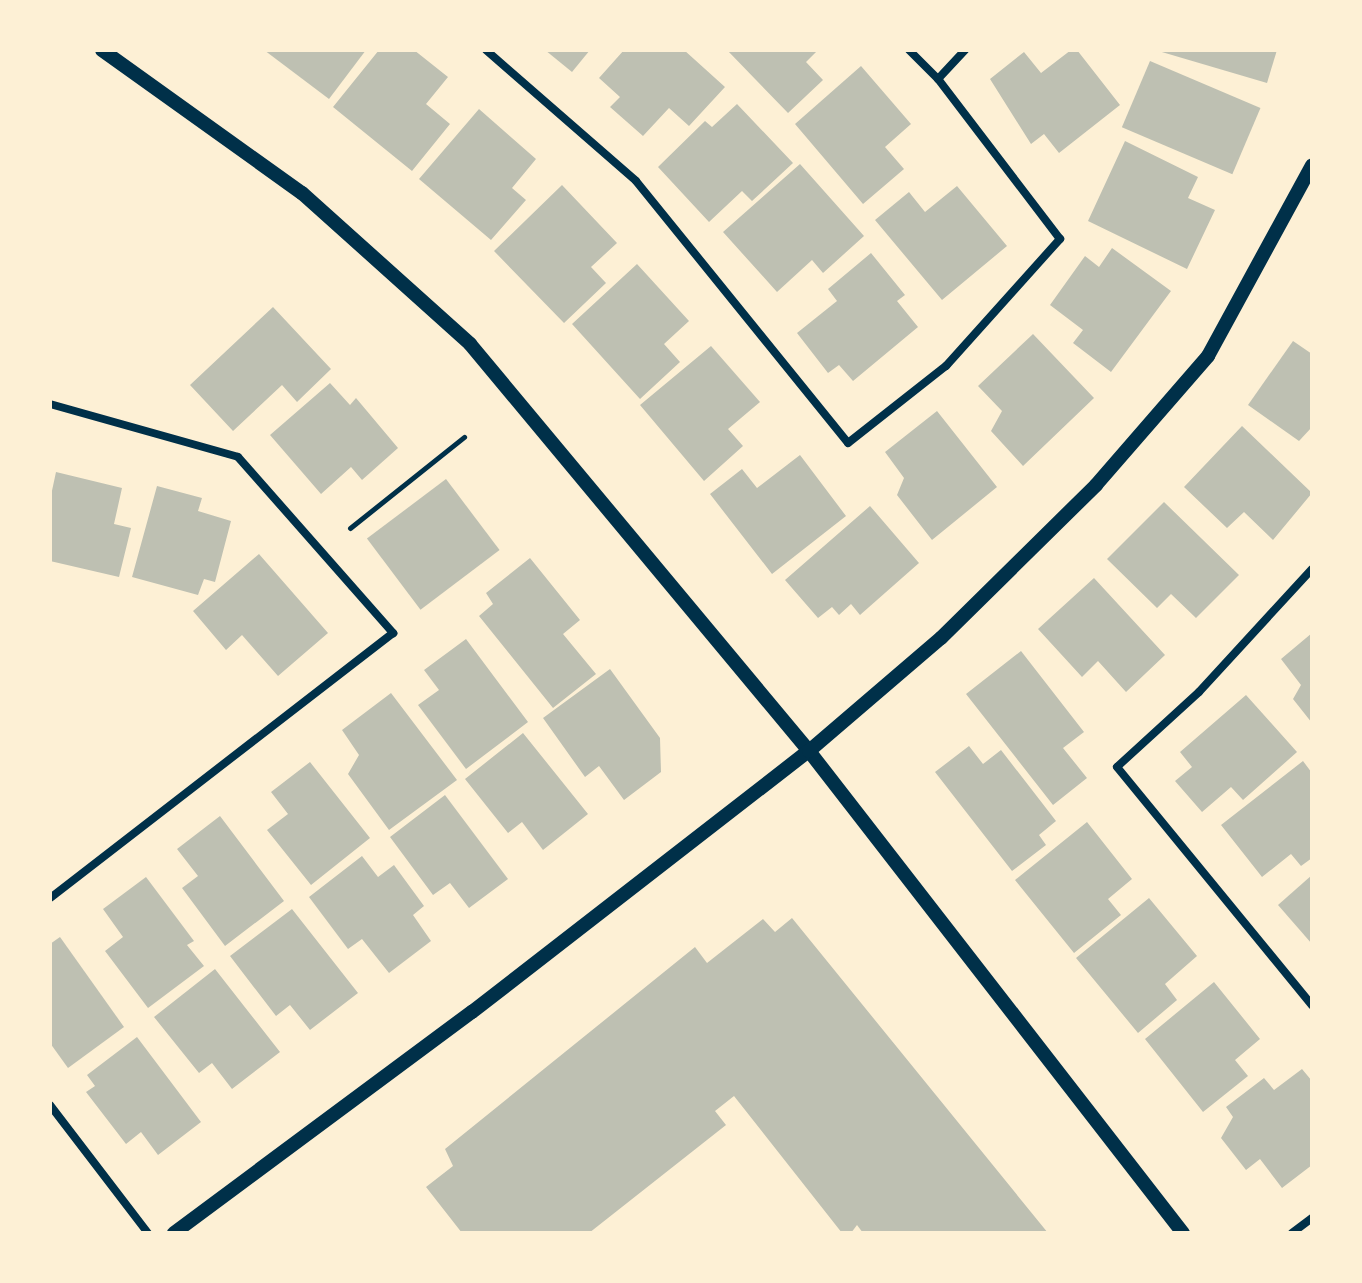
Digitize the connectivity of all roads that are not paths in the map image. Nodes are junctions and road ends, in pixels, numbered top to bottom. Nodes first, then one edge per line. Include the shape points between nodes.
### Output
1 (102, 50) edge
2 (486, 50) edge
3 (909, 50) edge
4 (965, 50) edge
5 (938, 79) junction
6 (1312, 165) edge
7 (50, 404) edge
8 (1312, 569) edge
9 (809, 751) junction
10 (50, 898) edge
11 (1312, 1005) edge
12 (50, 1105) edge
13 (1312, 1218) edge
14 (148, 1233) edge
15 (174, 1233) edge
16 (1183, 1233) edge
17 (1292, 1233) edge

1 - 9 street via 302,193 470,344
2 - 5 street via 636,181 848,443 946,366 1060,239
3 - 5 street
4 - 5 street
6 - 9 street via 1198,368 1096,485 1019,562 941,638
7 - 10 street via 238,457 393,633
8 - 11 street via 1199,692 1117,767
9 - 15 street via 472,1012
9 - 16 street
12 - 14 street
13 - 17 street

